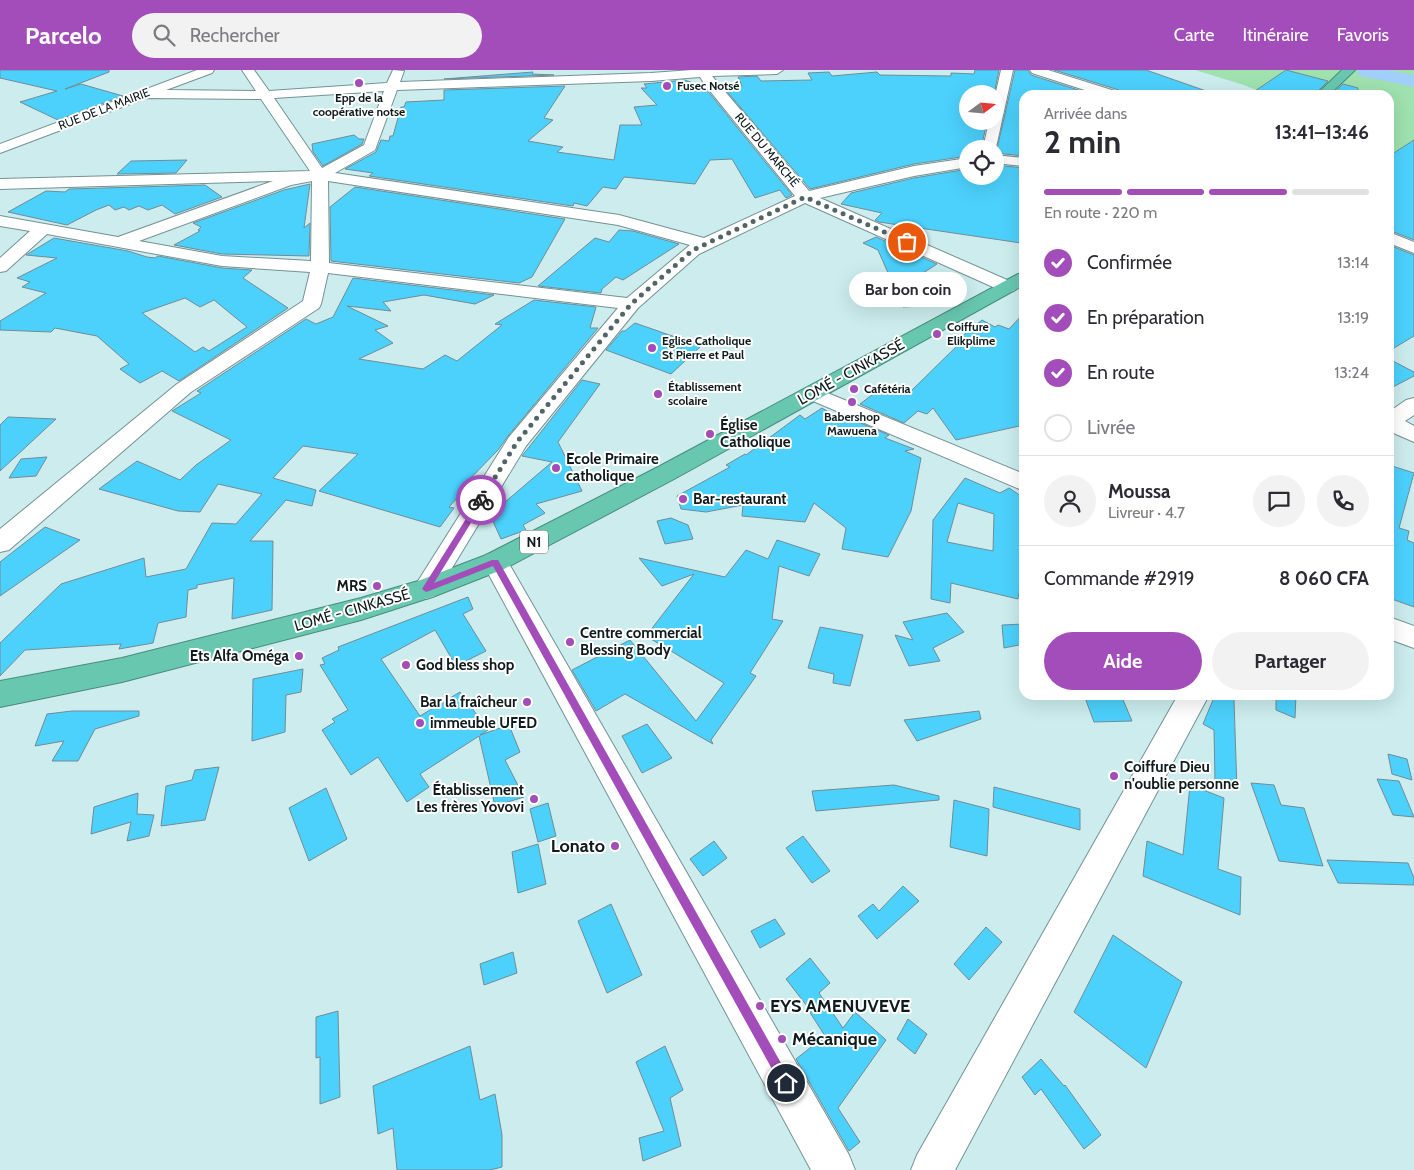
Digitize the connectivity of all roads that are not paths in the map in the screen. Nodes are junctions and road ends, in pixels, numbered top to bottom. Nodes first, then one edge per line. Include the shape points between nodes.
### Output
1 (208, 70) edge
2 (248, 70) edge
3 (398, 70) edge
4 (776, 70) edge
5 (1007, 70) edge
6 (1036, 70) edge
7 (1349, 70) edge
8 (704, 72) edge
9 (392, 87) junction
10 (1098, 90) edge
11 (1327, 90) edge
12 (143, 94) junction
13 (266, 95) junction
14 (992, 140) edge
15 (0, 149) edge
16 (1004, 160) edge
17 (1019, 161) edge
18 (959, 164) edge
19 (320, 175) junction
20 (0, 184) edge
21 (805, 197) junction
22 (0, 221) edge
23 (43, 229) junction
24 (1394, 239) edge
25 (118, 243) junction
26 (706, 244) junction
27 (1414, 248) edge
28 (0, 267) edge
29 (320, 267) junction
30 (1016, 282) edge
31 (631, 304) junction
32 (813, 393) junction
33 (1414, 405) edge
34 (1394, 419) edge
35 (1394, 425) edge
36 (1414, 435) edge
37 (1019, 481) edge
38 (0, 543) edge
39 (495, 562) junction
40 (426, 589) junction
41 (1394, 630) edge
42 (1414, 637) edge
43 (0, 694) edge
44 (1191, 700) edge
45 (834, 1170) edge
46 (932, 1170) edge

1 - 12 street, RUE DE LA MAIRIE
2 - 13 street
3 - 9 street
4 - 8 street
5 - 14 street
6 - 10 street
7 - 11 highway
8 - 9 street
8 - 21 street, RUE DU MARCHÉ
9 - 13 street
9 - 19 street via 370,147
12 - 13 street
12 - 15 street, RUE DE LA MAIRIE
13 - 19 street
16 - 17 street
18 - 21 street
19 - 20 street
19 - 25 street via 286,181
19 - 26 street via 619,220
19 - 29 street
21 - 26 street
21 - 30 street, RUE DU MARCHÉ
22 - 23 street
23 - 25 street
23 - 28 street
24 - 27 street
25 - 29 street via 222,261
26 - 31 street via 693,250
29 - 31 street
29 - 38 street via 312,304 184,388
30 - 32 highway, LOMÉ - CINKASSÉ / N1
31 - 40 street via 517,442
32 - 37 street
32 - 39 highway, LOMÉ - CINKASSÉ / N1
33 - 34 street
35 - 36 street
39 - 40 highway, LOMÉ - CINKASSÉ / N1
39 - 45 street
40 - 43 highway, LOMÉ - CINKASSÉ / N1 via 361,609 122,670
41 - 42 street
44 - 46 street

